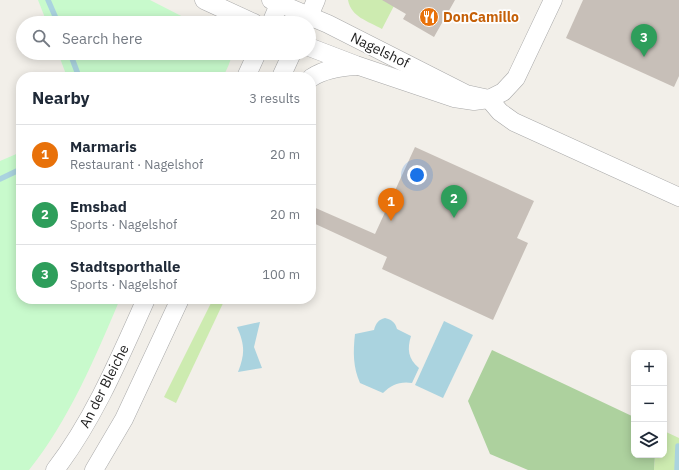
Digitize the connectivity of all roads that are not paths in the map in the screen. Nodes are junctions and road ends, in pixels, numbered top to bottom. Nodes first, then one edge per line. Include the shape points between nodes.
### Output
1 (204, 0) edge
2 (553, 0) edge
3 (277, 1) edge
4 (311, 13) edge
5 (239, 16) edge
6 (273, 16) edge
7 (316, 50) edge
8 (254, 60) edge
9 (289, 60) edge
10 (356, 65) junction
11 (248, 72) edge
12 (283, 72) edge
13 (316, 75) edge
14 (489, 99) junction
15 (679, 197) edge
16 (144, 304) edge
17 (178, 304) edge
18 (55, 470) edge
19 (94, 470) edge

1 - 5 street
2 - 14 street, Nagelshof via 516,78 503,92
3 - 4 street, Nagelshof
3 - 6 street
4 - 14 street, Nagelshof via 466,94
7 - 10 street, Nagelshof
8 - 11 street
9 - 12 street
10 - 13 street via 335,68
10 - 14 street, Nagelshof via 454,98 474,101
14 - 15 street via 500,112 514,122
16 - 18 street, An der Bleiche via 94,408
17 - 19 street via 124,419

